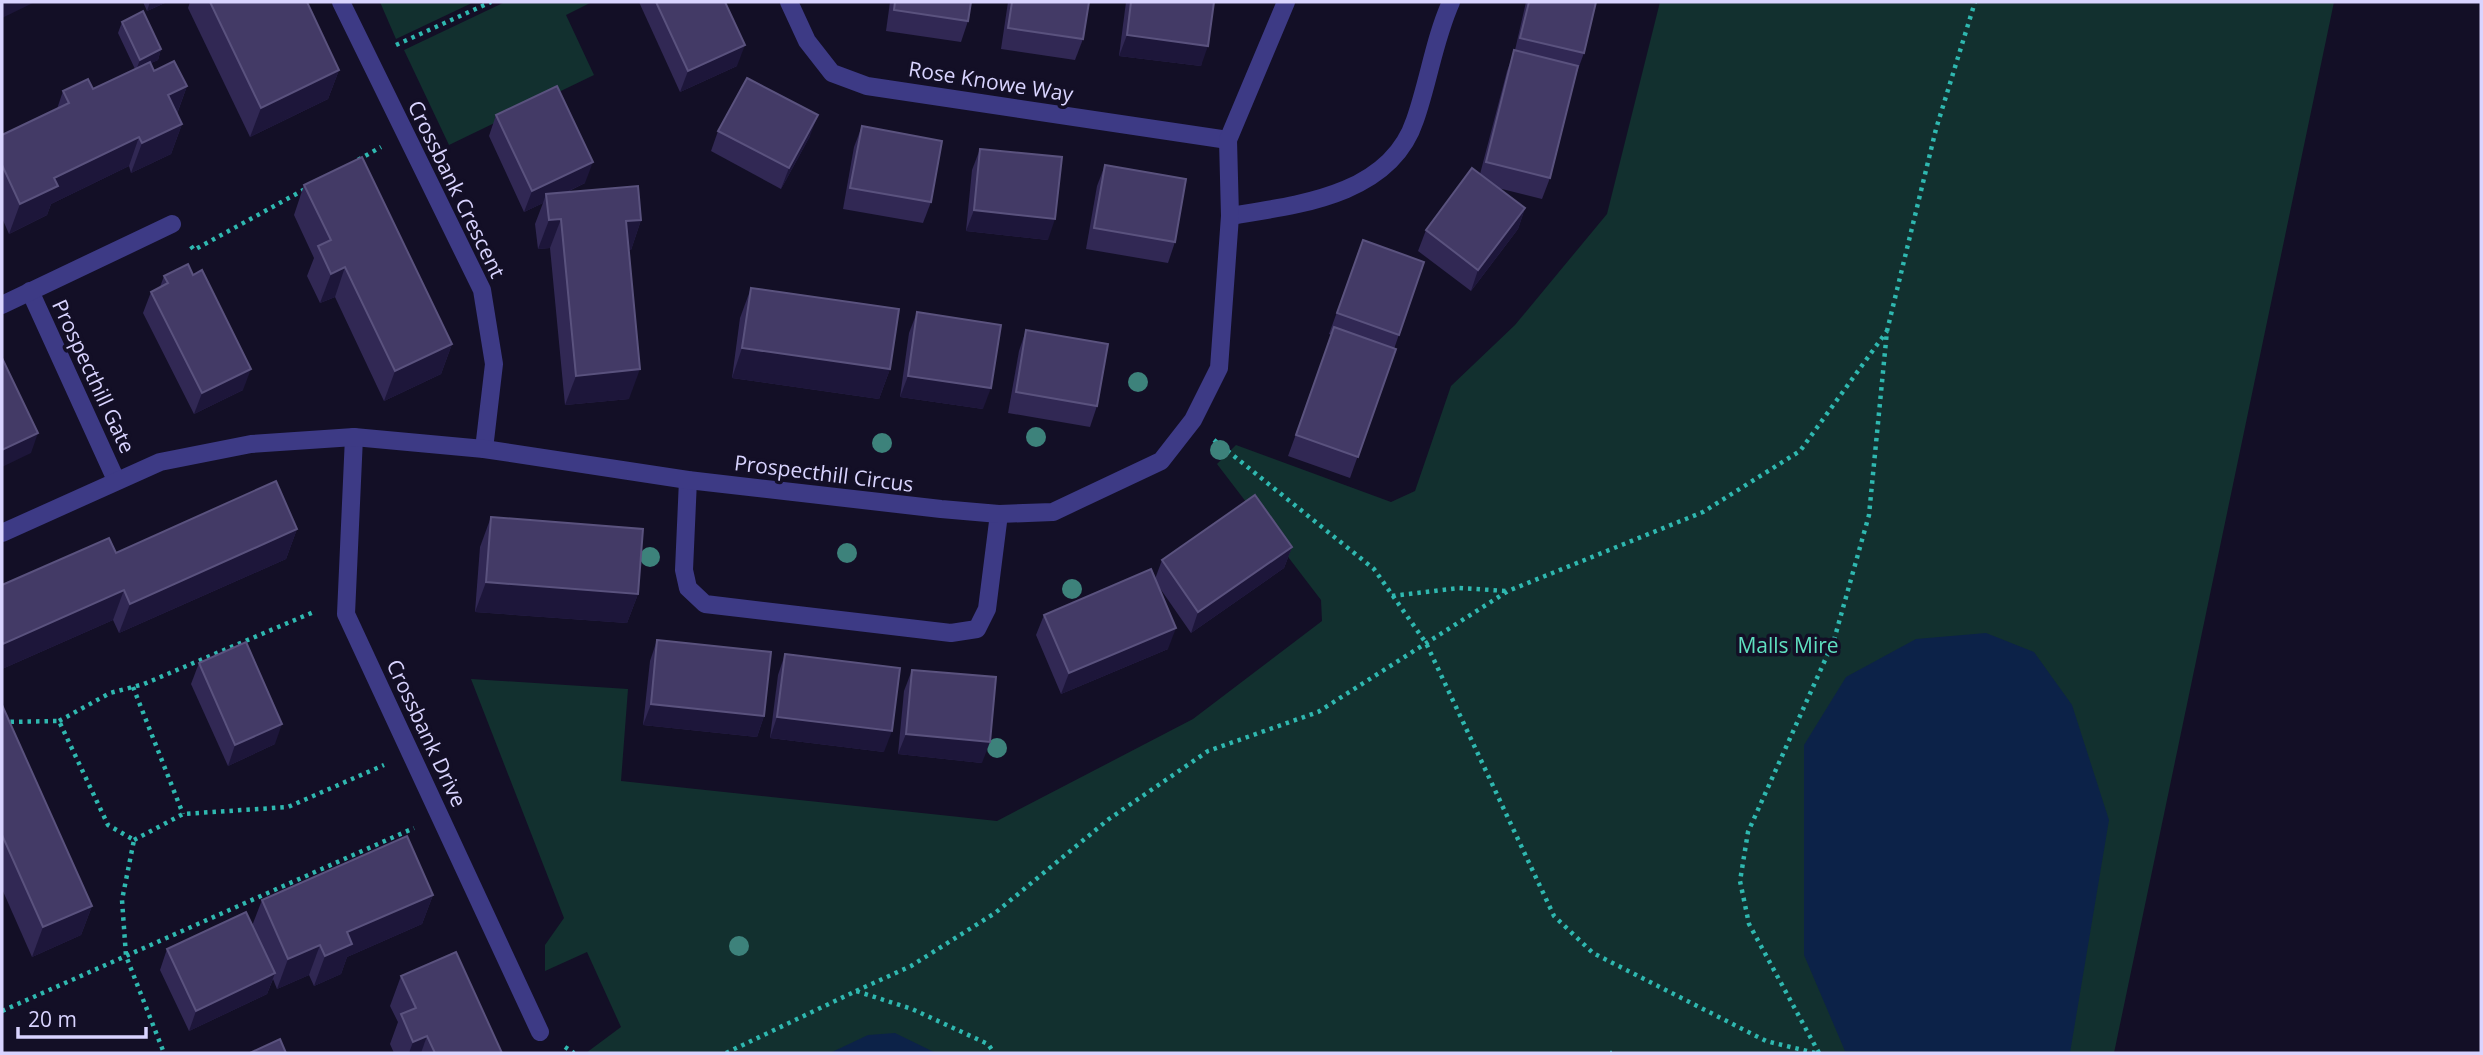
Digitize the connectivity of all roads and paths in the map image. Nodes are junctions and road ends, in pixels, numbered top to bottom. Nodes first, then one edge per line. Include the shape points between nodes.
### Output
1 (341, 2) edge
2 (491, 2) edge
3 (789, 2) edge
4 (1286, 2) edge
5 (1451, 2) edge
6 (1975, 2) edge
7 (369, 58) junction
8 (406, 134) junction
9 (1228, 140) junction
10 (347, 166) edge
11 (312, 186) edge
12 (1230, 216) junction
13 (172, 224) joint
14 (30, 291) junction
15 (2, 305) edge
16 (1886, 331) junction
17 (1193, 420) junction
18 (354, 437) junction
19 (484, 449) junction
20 (116, 480) junction
21 (688, 480) junction
22 (999, 514) junction
23 (2, 533) edge
24 (1508, 592) junction
25 (1392, 596) junction
26 (347, 600) junction
27 (1426, 643) junction
28 (133, 687) junction
29 (59, 721) junction
30 (2, 722) edge
31 (411, 753) junction
32 (183, 814) junction
33 (440, 816) junction
34 (134, 840) junction
35 (126, 956) junction
36 (856, 991) junction
37 (2, 1010) edge
38 (540, 1032) dead end
39 (164, 1053) edge
40 (726, 1053) edge
41 (994, 1053) edge
42 (1817, 1053) edge

1 - 7 street, Crossbank Crescent
2 - 7 path
3 - 9 street, Rose Knowe Way via 807,41 832,73 867,86
4 - 9 street, Prospecthill Circus
5 - 12 street via 1415,122 1396,153 1374,176 1292,205
6 - 16 path via 1936,129
7 - 8 street, Crossbank Crescent
8 - 10 path
8 - 19 street, Crossbank Crescent via 482,290 494,364
9 - 12 street, Prospecthill Circus
11 - 13 path via 194,250
12 - 17 street, Prospecthill Circus via 1219,368
13 - 14 street, Prospecthill Gate
14 - 15 street, Prospecthill Gate
14 - 20 street, Prospecthill Gate
16 - 24 path via 1800,451 1703,512
16 - 42 path via 1869,515 1835,640 1748,832 1740,881 1749,924
17 - 22 street, Prospecthill Circus via 1161,461 1113,485 1053,512
17 - 25 path via 1245,468 1374,569
18 - 19 street, Prospecthill Circus
18 - 20 street, Prospecthill Circus via 251,444 160,462
18 - 26 street, Crossbank Drive
19 - 21 street, Prospecthill Circus
20 - 23 street, Prospecthill Circus
21 - 22 street, Prospecthill Circus
21 - 22 street via 684,570 688,588 705,604 951,633 977,629 987,609
24 - 25 path via 1459,588
24 - 27 path
25 - 27 path
26 - 28 path
26 - 31 street, Crossbank Drive via 346,614
27 - 36 path via 1318,712 1208,751 1110,819 995,913 911,967
27 - 42 path via 1554,916 1593,953 1766,1041
28 - 29 path via 110,693
28 - 32 path
29 - 30 path
29 - 34 path via 108,825
31 - 32 path via 288,807
31 - 33 street, Crossbank Drive
32 - 34 path
33 - 35 path
33 - 38 street, Crossbank Drive
34 - 35 path via 122,900
35 - 37 path
35 - 39 path
36 - 40 path
36 - 41 path via 912,1009 988,1044

